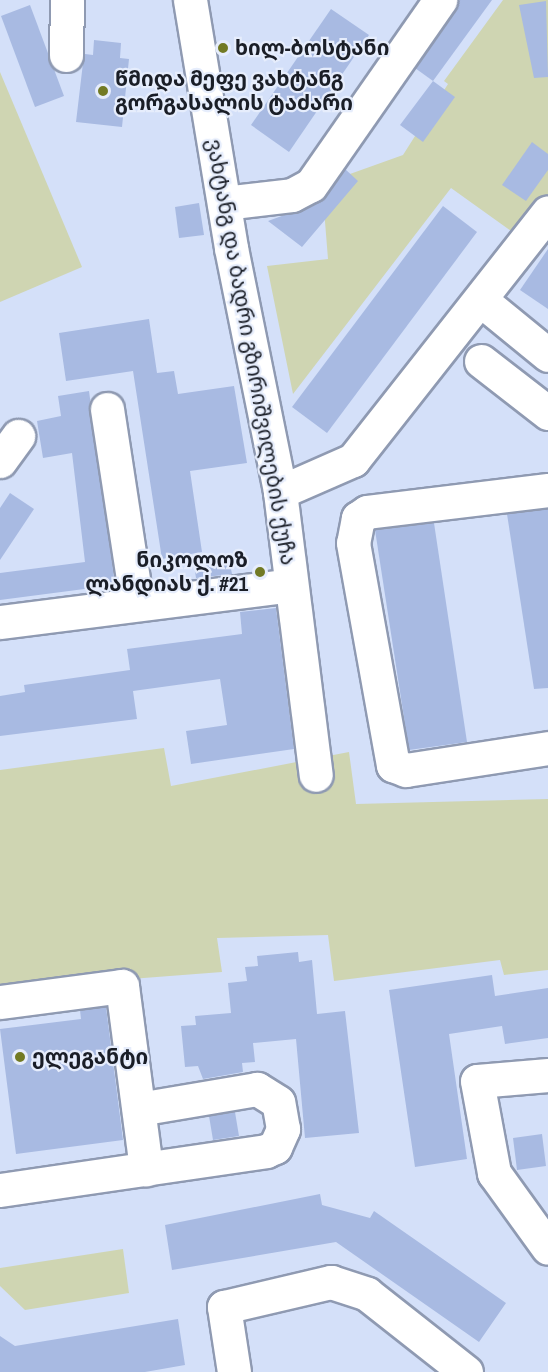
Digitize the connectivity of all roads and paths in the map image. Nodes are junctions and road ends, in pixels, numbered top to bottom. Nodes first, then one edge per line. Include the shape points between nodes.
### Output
1 (67, 0) edge
2 (190, 0) edge
3 (440, 0) edge
4 (66, 56) dead end
5 (224, 202) junction
6 (548, 212) edge
7 (482, 301) junction
8 (548, 355) edge
9 (481, 361) dead end
10 (107, 409) dead end
11 (548, 413) edge
12 (548, 490) edge
13 (280, 492) junction
14 (291, 585) junction
15 (137, 604) junction
16 (0, 622) edge
17 (548, 748) edge
18 (316, 775) dead end
19 (0, 1002) edge
20 (548, 1075) edge
21 (139, 1109) junction
22 (146, 1169) junction
23 (0, 1190) edge
24 (548, 1248) edge
25 (234, 1372) edge
26 (466, 1372) edge

1 - 4 street
2 - 5 street, ვახტანგ და ბადრი გზირიშვილების ქუჩა
3 - 5 street via 311,185 292,195
5 - 13 street, ვახტანგ და ბადრი გზირიშვილების ქუჩა
6 - 7 street
7 - 8 street
7 - 13 street via 353,460
9 - 11 street
10 - 15 street
12 - 17 street via 367,512 358,518 353,543 393,765 406,770
13 - 14 street, ვახტანგ და ბადრი გზირიშვილების ქუჩა
14 - 15 street
14 - 18 street, ვახტანგ და ბადრი გზირიშვილების ქუჩა
15 - 16 street
19 - 21 street via 122,986
20 - 24 street via 477,1081 494,1173
21 - 22 street
21 - 22 street via 257,1089 278,1102 283,1129 275,1147 266,1151
22 - 23 street
25 - 26 street via 224,1306 331,1282 367,1294

